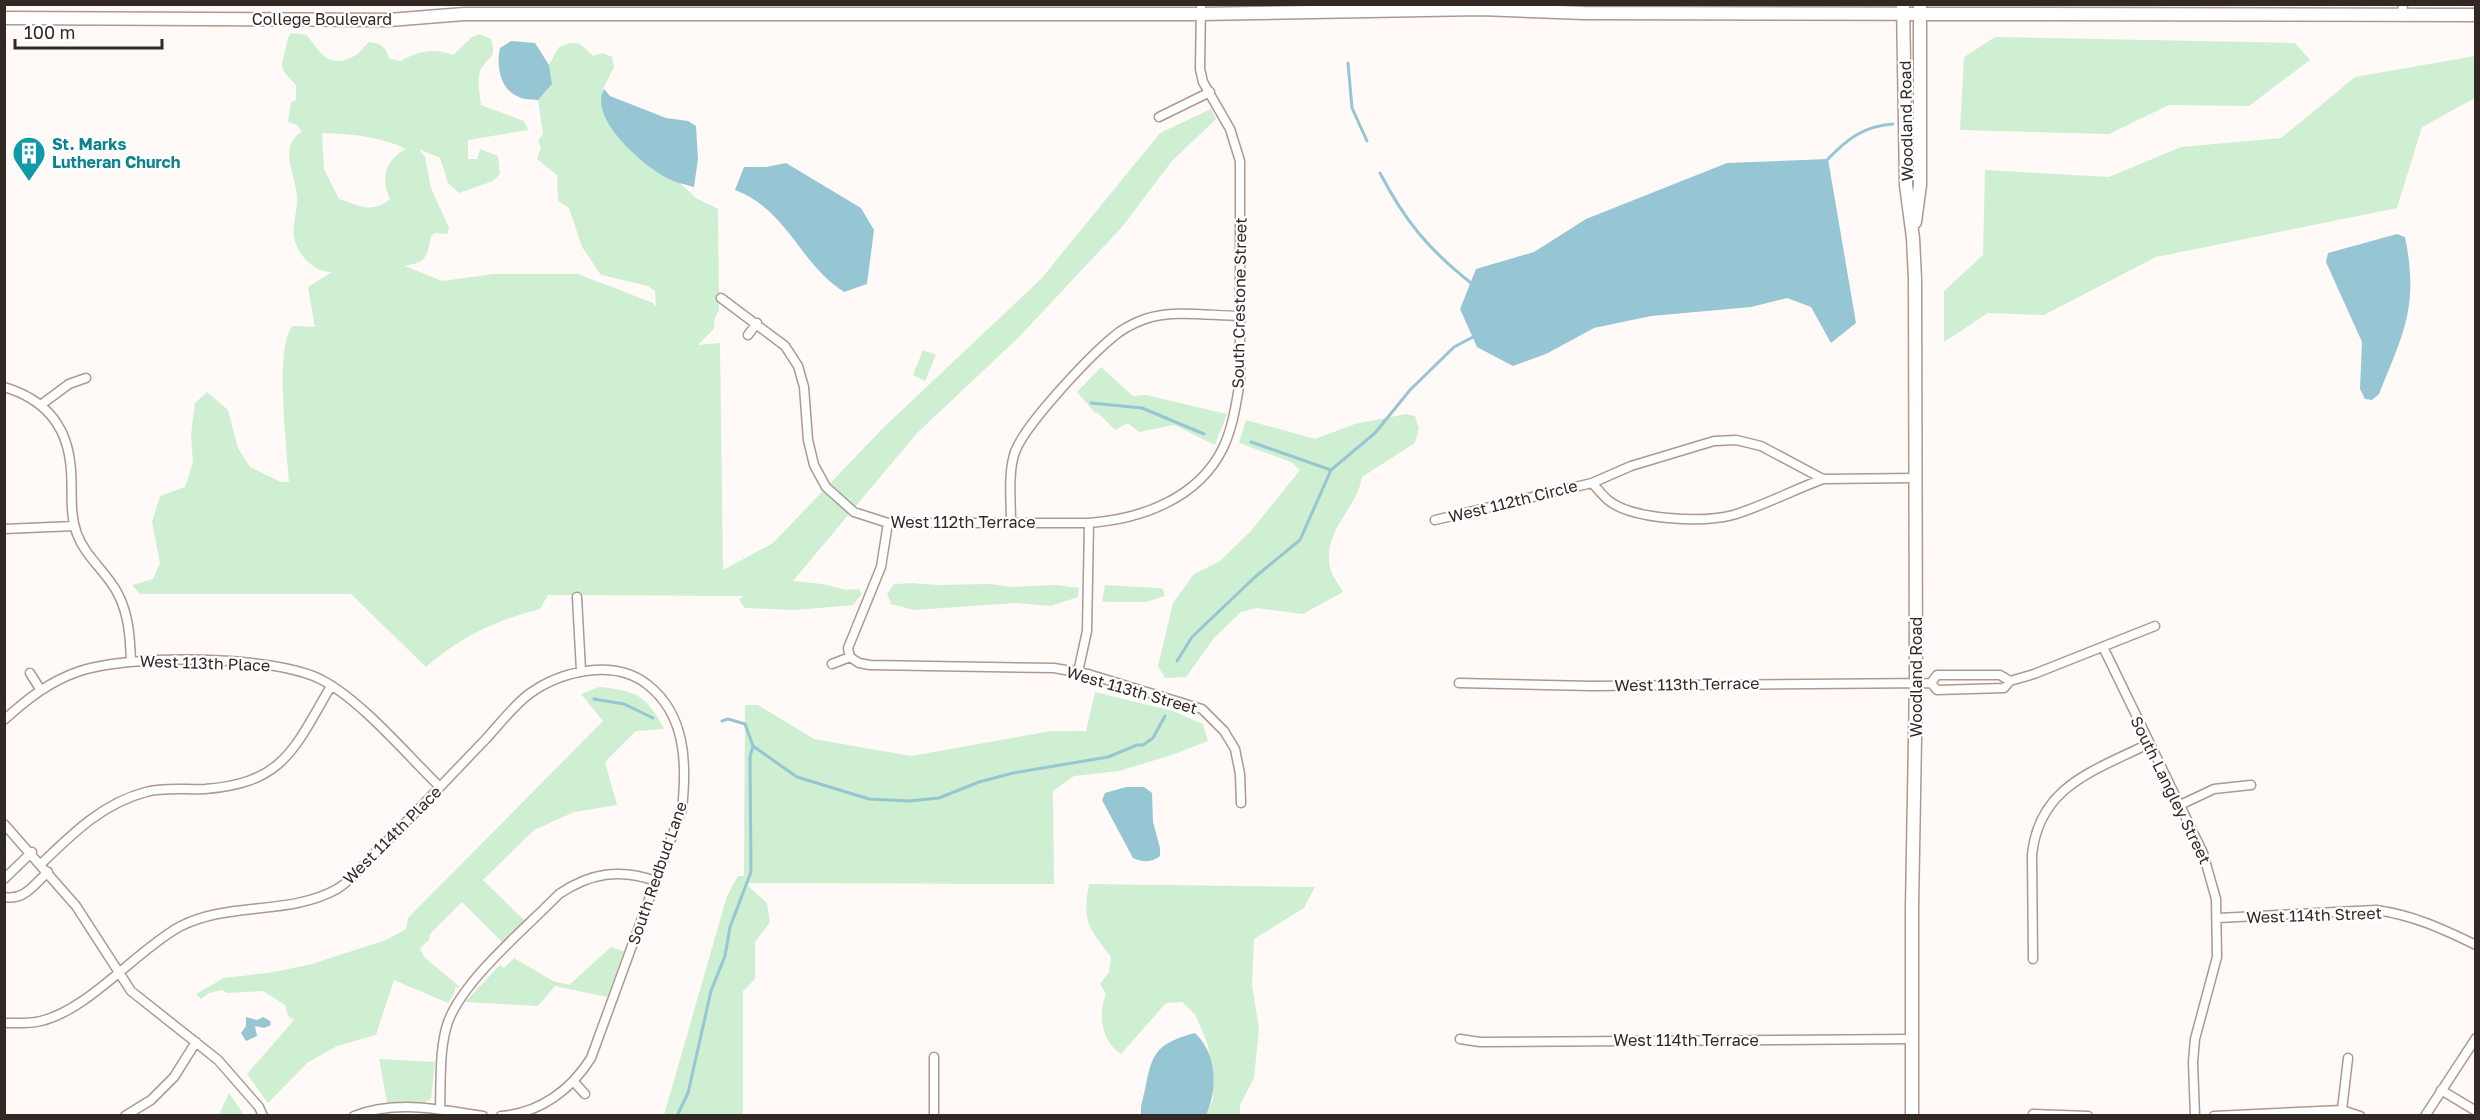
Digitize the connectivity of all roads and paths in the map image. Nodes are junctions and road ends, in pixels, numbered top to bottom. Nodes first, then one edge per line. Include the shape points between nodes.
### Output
1 (1903, 8) edge
2 (1201, 9) edge
3 (1920, 9) edge
4 (847, 10) edge
5 (2385, 10) edge
6 (2402, 10) edge
7 (2475, 15) edge
8 (4, 18) edge
9 (1210, 92) junction
10 (1159, 117) dead end
11 (1913, 238) junction
12 (722, 298) dead end
13 (1240, 316) junction
14 (757, 323) junction
15 (748, 335) dead end
16 (86, 378) dead end
17 (4, 387) edge
18 (42, 404) junction
19 (1916, 478) junction
20 (1822, 479) junction
21 (1592, 483) junction
22 (1435, 520) dead end
23 (888, 523) junction
24 (1011, 523) junction
25 (1089, 523) junction
26 (74, 525) junction
27 (4, 530) edge
28 (577, 597) dead end
29 (2155, 626) dead end
30 (2103, 647) junction
31 (850, 657) junction
32 (131, 662) junction
33 (832, 664) dead end
34 (580, 671) junction
35 (1078, 672) junction
36 (30, 673) dead end
37 (2010, 681) junction
38 (1459, 683) dead end
39 (1916, 683) junction
40 (1931, 683) junction
41 (331, 686) junction
42 (40, 689) junction
43 (4, 720) edge
44 (2148, 744) junction
45 (2251, 785) dead end
46 (440, 787) junction
47 (1241, 803) dead end
48 (2180, 805) junction
49 (4, 824) edge
50 (32, 852) junction
51 (41, 864) junction
52 (48, 872) junction
53 (4, 879) edge
54 (656, 881) junction
55 (4, 897) edge
56 (2218, 918) junction
57 (2475, 945) edge
58 (2033, 959) dead end
59 (115, 974) junction
60 (4, 1023) edge
61 (2475, 1038) edge
62 (1460, 1039) dead end
63 (1912, 1039) junction
64 (196, 1042) junction
65 (934, 1057) dead end
66 (2348, 1058) dead end
67 (574, 1082) junction
68 (2441, 1090) junction
69 (585, 1094) dead end
70 (440, 1109) junction
71 (2342, 1110) junction
72 (2475, 1111) edge
73 (2033, 1114) dead end
74 (126, 1116) edge
75 (263, 1116) edge
76 (354, 1116) edge
77 (483, 1116) edge
78 (501, 1116) edge
79 (934, 1116) edge
80 (1912, 1116) edge
81 (2088, 1116) edge
82 (2195, 1116) edge
83 (2214, 1116) edge
84 (2360, 1116) edge
85 (2425, 1116) edge

1 - 2 main road, College Boulevard via 1584,13
1 - 3 main road, College Boulevard
1 - 11 main road, Woodland Road via 1906,185
2 - 4 main road, College Boulevard
2 - 9 street, South Crestone Street via 1200,69
3 - 5 main road, College Boulevard
3 - 11 main road, Woodland Road via 1920,185
4 - 8 main road, College Boulevard via 464,14 389,20
5 - 6 main road, College Boulevard
6 - 7 main road, College Boulevard
9 - 10 street
9 - 13 street, South Crestone Street via 1230,129 1240,161
11 - 19 main road, Woodland Road
12 - 14 street, West 112th Terrace
13 - 24 street via 1147,318 1113,336 1021,438 1011,475
13 - 25 street, South Crestone Street via 1240,381 1223,449 1176,498 1118,521
14 - 15 street
14 - 23 street, West 112th Terrace via 785,346 798,366 804,387 808,440 814,465 826,488 854,512
16 - 18 street via 69,384
17 - 18 street
18 - 26 street via 62,435 70,460
19 - 20 street, West 112th Circle
19 - 39 main road, Woodland Road
20 - 21 street, West 112th Circle via 1761,446 1727,440 1700,443 1662,455
20 - 21 street, West 112th Circle via 1736,514 1710,519 1660,517 1623,507 1609,501
21 - 22 street, West 112th Circle
23 - 24 street, West 112th Terrace
23 - 31 street via 881,567 848,648
24 - 25 street, West 112th Terrace
25 - 35 street via 1087,631
26 - 27 street
26 - 32 street via 90,559 118,593 128,624
28 - 34 street
29 - 30 street
30 - 37 street
30 - 44 street, South Langley Street
31 - 33 street
31 - 35 street, West 113th Street via 870,664 1054,668
32 - 41 street, West 113th Place via 270,664 298,669
32 - 42 street, West 113th Place via 78,671
34 - 46 street, West 114th Place via 527,696
34 - 54 street, South Redbud Lane via 613,671 641,679 662,695 677,719 684,772 682,809
35 - 47 street, West 113th Street via 1202,709 1235,749
36 - 42 street
37 - 40 street via 2000,675 1937,675
37 - 40 street via 2004,688 1971,691 1937,690
38 - 39 street, West 113th Terrace
39 - 40 street, West 113th Terrace
39 - 63 main road, Woodland Road
41 - 46 street, West 113th Place
41 - 51 street via 276,769 265,776 234,787 146,792 91,818
42 - 43 street, West 113th Place
44 - 48 street, South Langley Street
44 - 58 street via 2066,787 2044,812 2032,855
45 - 48 street via 2214,789
46 - 59 street, West 114th Place via 339,888 298,902 205,916 178,928
48 - 56 street, South Langley Street via 2209,868
49 - 50 street
50 - 51 street
50 - 53 street
51 - 52 street
52 - 55 street via 24,895 15,899
52 - 59 street via 76,906
54 - 67 street, South Redbud Lane via 597,1045
54 - 70 street via 623,873 599,874 577,882 559,894 469,986 447,1024
56 - 57 street, West 114th Street via 2376,910 2432,924
56 - 82 street, South Langley Street via 2214,975 2194,1051
59 - 60 street, West 114th Place via 86,998 43,1021
59 - 64 street
61 - 68 street
62 - 63 street, West 114th Terrace
63 - 80 main road, Woodland Road
64 - 74 street via 174,1077 151,1100
64 - 75 street via 235,1078
65 - 79 street
66 - 71 street
67 - 69 street
67 - 78 street via 536,1107
68 - 72 street
68 - 85 street
70 - 76 street via 387,1107
70 - 77 street
71 - 83 street
71 - 84 street
73 - 81 street

